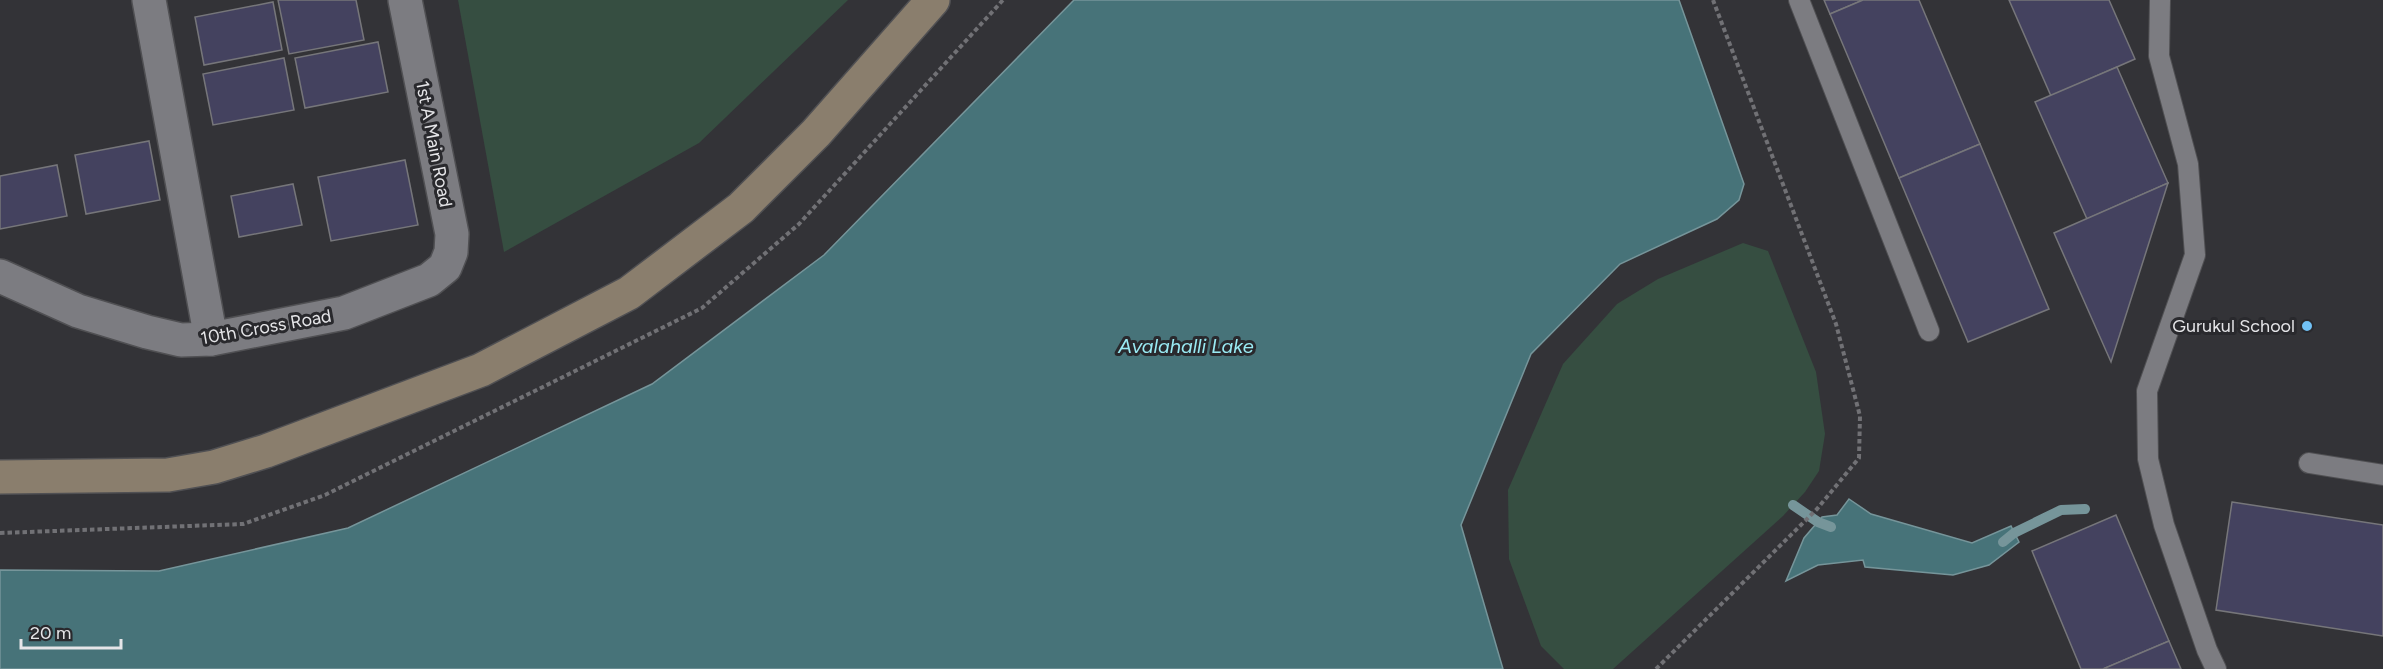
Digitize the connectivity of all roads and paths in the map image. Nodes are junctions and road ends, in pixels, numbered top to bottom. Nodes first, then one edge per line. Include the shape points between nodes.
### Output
1 (149, 0) edge
2 (405, 0) edge
3 (933, 0) edge
4 (1713, 0) edge
5 (1799, 0) edge
6 (2160, 0) edge
7 (0, 276) edge
8 (429, 280) joint
9 (1929, 331) dead end
10 (211, 339) junction
11 (2309, 463) dead end
12 (2383, 475) edge
13 (0, 477) edge
14 (1656, 669) edge
15 (2216, 669) edge

1 - 10 street
2 - 8 street, 1st A Main Road via 452,234 445,267
3 - 13 street via 816,133 741,208 629,293 481,370 214,467 168,475
4 - 14 path via 1836,324 1860,416 1859,458 1817,509
5 - 9 lane
6 - 15 lane via 2159,56 2188,164 2195,255 2148,391 2148,459 2164,525
7 - 10 street, 10th Cross Road via 78,311 147,332 181,340
8 - 10 street, 10th Cross Road via 344,314
11 - 12 lane

